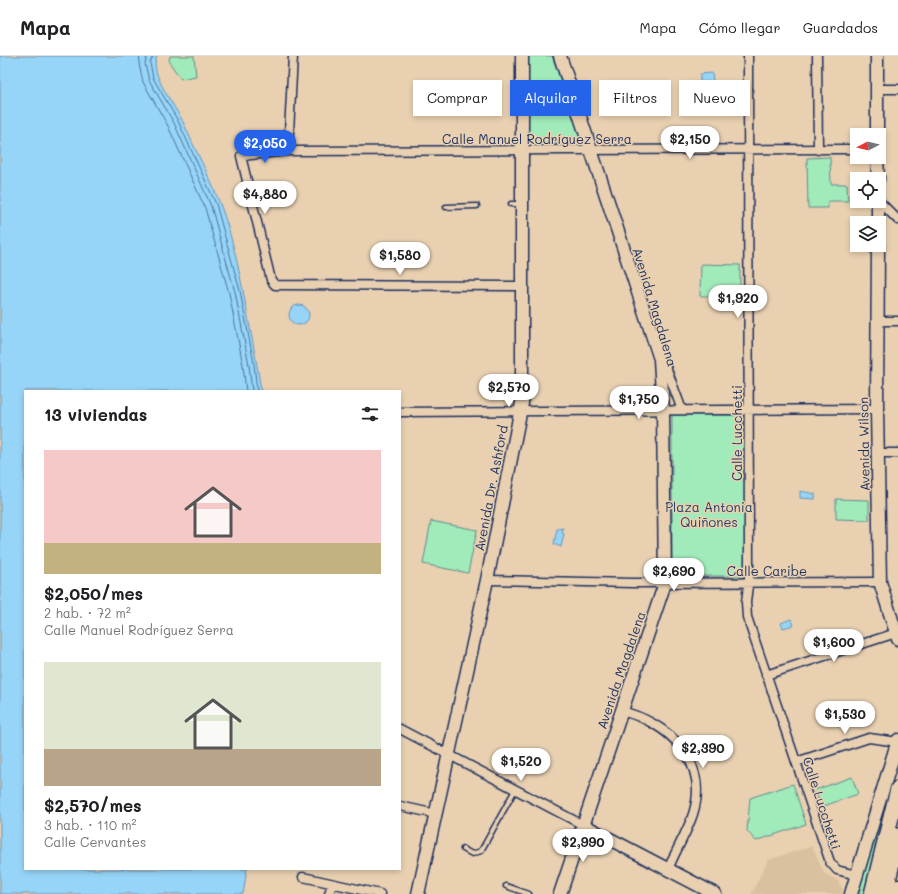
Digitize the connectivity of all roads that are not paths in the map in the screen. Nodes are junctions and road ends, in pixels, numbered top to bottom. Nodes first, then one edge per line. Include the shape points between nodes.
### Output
1 (293, 56) edge
2 (522, 56) edge
3 (560, 56) edge
4 (748, 56) edge
5 (817, 56) edge
6 (877, 56) edge
7 (877, 89) junction
8 (898, 89) edge
9 (877, 128) edge
10 (850, 149) edge
11 (748, 150) junction
12 (818, 150) junction
13 (288, 151) junction
14 (522, 151) junction
15 (591, 152) junction
16 (510, 204) dead end
17 (523, 204) junction
18 (477, 206) dead end
19 (446, 207) dead end
20 (885, 208) edge
21 (898, 220) edge
22 (878, 252) edge
23 (523, 286) junction
24 (878, 321) junction
25 (898, 321) edge
26 (656, 348) junction
27 (877, 409) junction
28 (521, 410) junction
29 (664, 410) junction
30 (682, 410) junction
31 (749, 410) junction
32 (401, 412) edge
33 (878, 453) junction
34 (898, 453) edge
35 (487, 580) junction
36 (880, 582) junction
37 (665, 583) junction
38 (748, 583) junction
39 (897, 635) edge
40 (766, 675) junction
41 (621, 711) junction
42 (401, 730) edge
43 (898, 741) edge
44 (450, 756) junction
45 (796, 762) junction
46 (898, 789) edge
47 (515, 790) junction
48 (401, 806) edge
49 (436, 814) junction
50 (583, 825) junction
51 (898, 836) edge
52 (463, 848) dead end
53 (668, 870) junction
54 (856, 875) junction
55 (303, 877) dead end
56 (332, 884) junction
57 (898, 884) edge
58 (506, 886) dead end
59 (329, 894) edge
60 (380, 894) edge
61 (418, 894) edge
62 (529, 894) edge
63 (560, 894) edge
64 (715, 894) edge
65 (851, 894) edge
66 (872, 894) edge
67 (885, 894) edge
68 (896, 894) edge

1 - 13 street
2 - 14 street, Avenida Dr. Ashford
3 - 15 street, Avenida Magdalena
4 - 11 street, Calle Lucchetti
5 - 12 street
6 - 7 street
7 - 8 street
7 - 9 street
10 - 12 street, Calle Manuel Rodríguez Serra
11 - 12 street, Calle Manuel Rodríguez Serra
11 - 15 street, Calle Manuel Rodríguez Serra
11 - 31 street, Calle Lucchetti
13 - 14 street, Calle Manuel Rodríguez Serra
13 - 23 street, Calle Manuel Rodríguez Serra via 241,156 273,284
14 - 15 street, Calle Manuel Rodríguez Serra
14 - 17 street, Avenida Dr. Ashford
15 - 26 street, Avenida Magdalena
16 - 17 lane
17 - 23 street, Avenida Dr. Ashford
18 - 19 lane
20 - 21 street
22 - 24 street, Avenida Wilson
23 - 28 street, Avenida Dr. Ashford
24 - 25 street
24 - 27 street, Avenida Wilson
26 - 29 street, Avenida Magdalena via 662,370
26 - 30 street via 667,366
27 - 31 street
27 - 33 street, Avenida Wilson
28 - 29 street
28 - 32 street
28 - 35 street, Avenida Dr. Ashford
29 - 30 street
29 - 37 street, Avenida Magdalena
30 - 31 street
31 - 38 street, Calle Lucchetti
33 - 34 street
33 - 36 street, Avenida Wilson
35 - 37 street, Calle Caribe
35 - 44 street, Avenida Dr. Ashford
36 - 38 street, Calle Caribe
36 - 39 street, Avenida Wilson
37 - 38 street, Calle Caribe
37 - 41 street, Avenida Magdalena
38 - 40 street, Calle Lucchetti via 747,617
39 - 40 street
40 - 45 street, Calle Lucchetti
41 - 50 street, Avenida Magdalena
41 - 53 street via 649,721 671,735 684,750 694,772 696,793 693,814
42 - 44 street
43 - 45 street via 869,738
43 - 54 street
44 - 47 street
44 - 49 street, Avenida Dr. Ashford
45 - 54 street, Calle Lucchetti via 830,862 837,870
46 - 66 highway
47 - 50 street
47 - 52 lane via 481,851 472,854
48 - 49 street
49 - 61 street, Avenida Dr. Ashford
50 - 53 street
50 - 63 street, Avenida Magdalena
51 - 67 highway
53 - 64 street
54 - 65 street
55 - 56 street
56 - 59 street
56 - 60 street
57 - 68 street
58 - 62 lane

